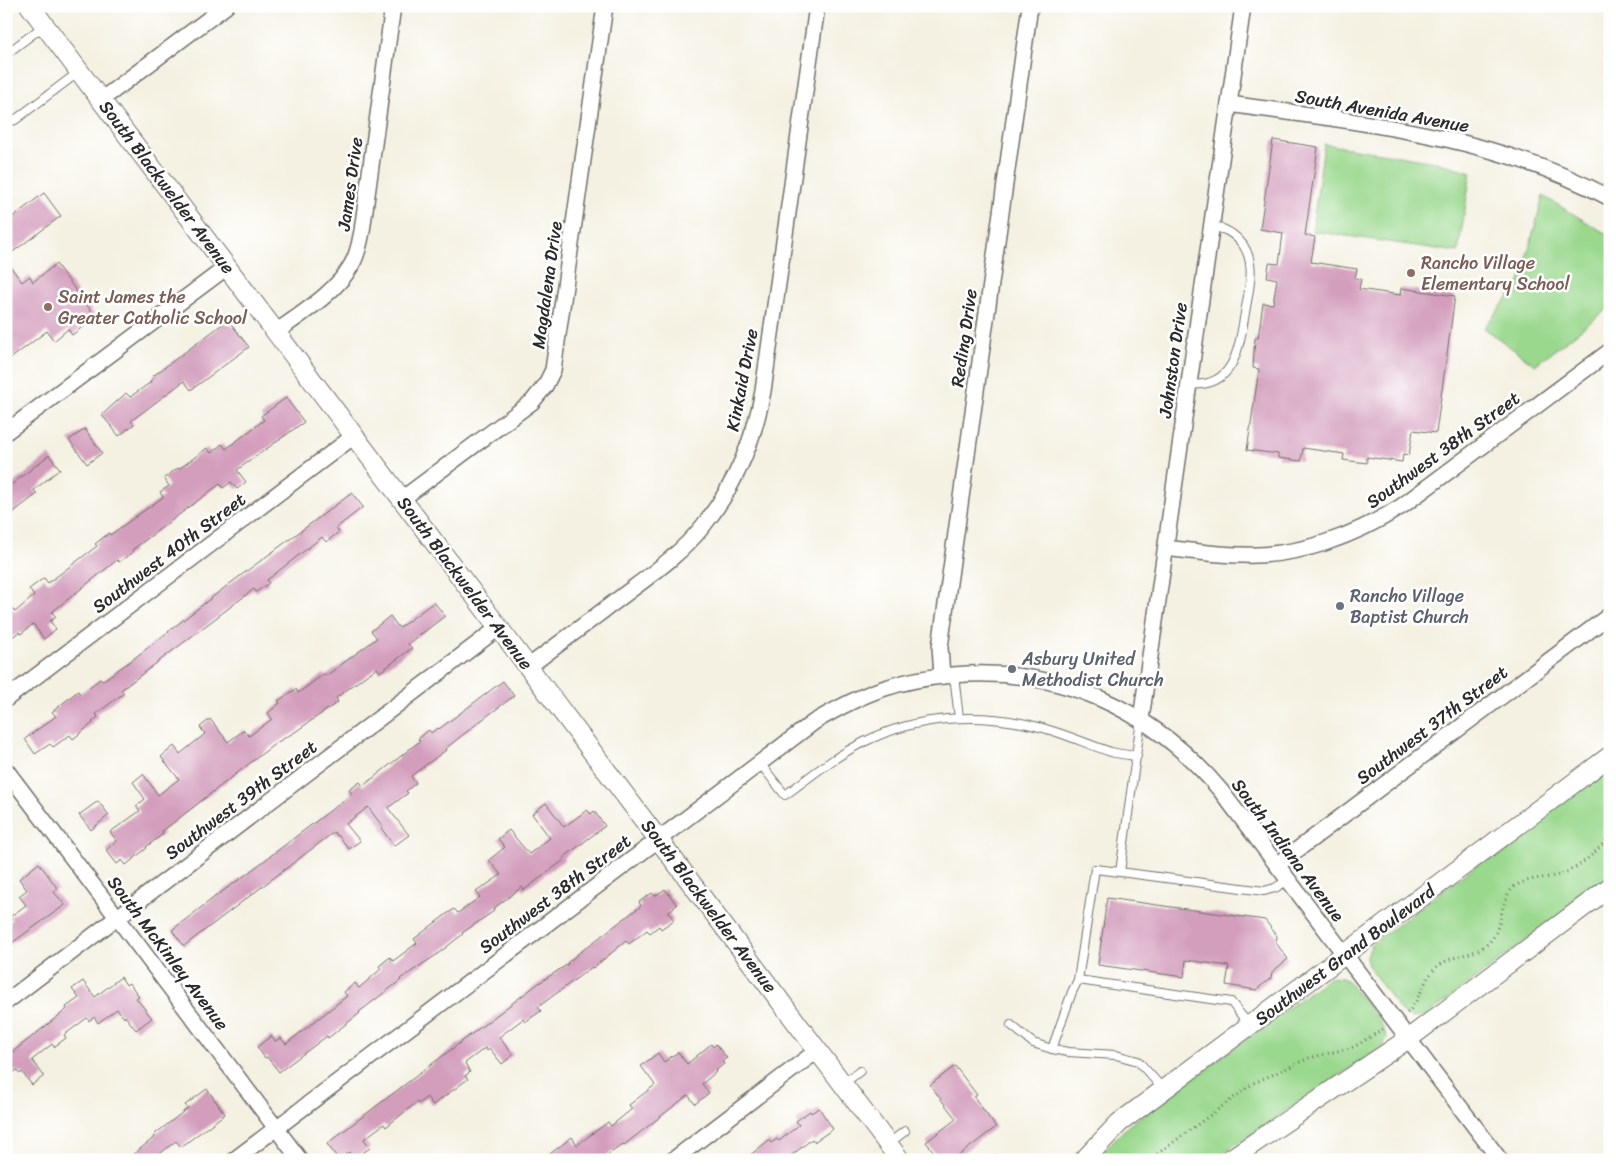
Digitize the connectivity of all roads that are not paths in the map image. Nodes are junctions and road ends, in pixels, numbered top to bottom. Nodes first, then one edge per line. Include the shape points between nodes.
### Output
1 (30, 6) edge
2 (226, 6) edge
3 (393, 6) edge
4 (605, 6) edge
5 (817, 6) edge
6 (1030, 6) edge
7 (1243, 6) edge
8 (45, 25) junction
9 (6, 54) edge
10 (80, 71) junction
11 (101, 100) junction
12 (1228, 104) junction
13 (6, 122) edge
14 (1610, 198) edge
15 (1212, 227) junction
16 (227, 266) junction
17 (276, 332) junction
18 (1610, 351) edge
19 (1189, 384) junction
20 (6, 432) edge
21 (354, 436) junction
22 (402, 499) junction
23 (1166, 548) junction
24 (1610, 615) edge
25 (498, 628) junction
26 (528, 667) junction
27 (948, 676) junction
28 (6, 699) edge
29 (958, 718) junction
30 (1141, 719) junction
31 (1137, 756) junction
32 (1610, 756) edge
33 (759, 762) junction
34 (6, 770) edge
35 (658, 839) junction
36 (1277, 866) junction
37 (1120, 872) junction
38 (1288, 880) junction
39 (1610, 886) edge
40 (118, 918) junction
41 (1344, 956) junction
42 (1078, 980) junction
43 (6, 1002) edge
44 (1011, 1025) dead end
45 (1250, 1026) junction
46 (1408, 1039) junction
47 (1052, 1049) junction
48 (818, 1050) junction
49 (860, 1071) dead end
50 (843, 1084) junction
51 (1164, 1090) junction
52 (276, 1128) junction
53 (905, 1131) dead end
54 (888, 1144) junction
55 (234, 1160) edge
56 (300, 1160) edge
57 (673, 1160) edge
58 (900, 1160) edge
59 (1084, 1160) edge
60 (1229, 1160) edge
61 (1500, 1160) edge

1 - 8 street, South Blackwelder Avenue
2 - 11 street
3 - 17 street, James Drive via 356,256 343,278
4 - 22 street, Magdalena Drive via 553,370 545,386 528,405
5 - 26 street, Kinkaid Drive via 763,391 753,434 740,467 703,526 672,558
6 - 27 street, Reding Drive via 940,647
7 - 12 street, Johnston Drive
8 - 9 lane
8 - 10 street, South Blackwelder Avenue
10 - 11 street, South Blackwelder Avenue
10 - 13 lane via 16,120
11 - 16 street, South Blackwelder Avenue
12 - 14 street, South Avenida Avenue via 1377,125 1452,141 1514,158
12 - 15 street, Johnston Drive
15 - 19 street, Johnston Drive
15 - 19 lane via 1228,231 1241,242 1249,256 1251,277 1240,347 1232,364 1213,382
16 - 17 street, South Blackwelder Avenue
16 - 20 street
17 - 21 street, South Blackwelder Avenue
18 - 23 street, Southwest 38th Street via 1402,506 1369,526 1328,542 1275,554 1243,556
19 - 23 street, Johnston Drive
21 - 22 street, South Blackwelder Avenue
21 - 28 street, Southwest 40th Street
22 - 25 street, South Blackwelder Avenue
23 - 30 street, Johnston Drive
24 - 36 street, Southwest 37th Street
25 - 26 street, South Blackwelder Avenue
25 - 40 street, Southwest 39th Street
26 - 35 street, South Blackwelder Avenue
27 - 29 lane
27 - 30 street, Southwest 38th Street via 993,673 1065,685 1115,704
27 - 33 street, Southwest 38th Street via 883,689 847,704 814,722
29 - 31 lane via 1037,726 1112,752
29 - 33 lane via 912,724 864,742 785,795
30 - 31 lane
30 - 36 street, South Indiana Avenue via 1209,776
31 - 37 lane
32 - 41 street, Southwest Grand Boulevard
33 - 35 street, Southwest 38th Street
34 - 40 street, South McKinley Avenue
35 - 48 street, South Blackwelder Avenue
35 - 52 street, Southwest 38th Street
36 - 38 street, South Indiana Avenue
37 - 38 lane via 1264,891
37 - 42 lane via 1094,869
38 - 41 street, South Indiana Avenue
39 - 46 street
40 - 43 street, Southwest 39th Street
40 - 52 street, South McKinley Avenue
41 - 45 street, Southwest Grand Boulevard
41 - 46 street, South Indiana Avenue
42 - 45 lane via 1231,1002
42 - 47 lane
44 - 47 lane via 1033,1044
45 - 51 street, Southwest Grand Boulevard
46 - 60 street
46 - 61 street, South Indiana Avenue
47 - 51 lane via 1116,1055 1138,1061
48 - 50 street, South Blackwelder Avenue
48 - 57 street
49 - 50 lane
50 - 54 street, South Blackwelder Avenue
51 - 59 street, Southwest Grand Boulevard via 1119,1123
52 - 55 street, Southwest 38th Street
52 - 56 street, South McKinley Avenue
53 - 54 lane
54 - 58 street, South Blackwelder Avenue

